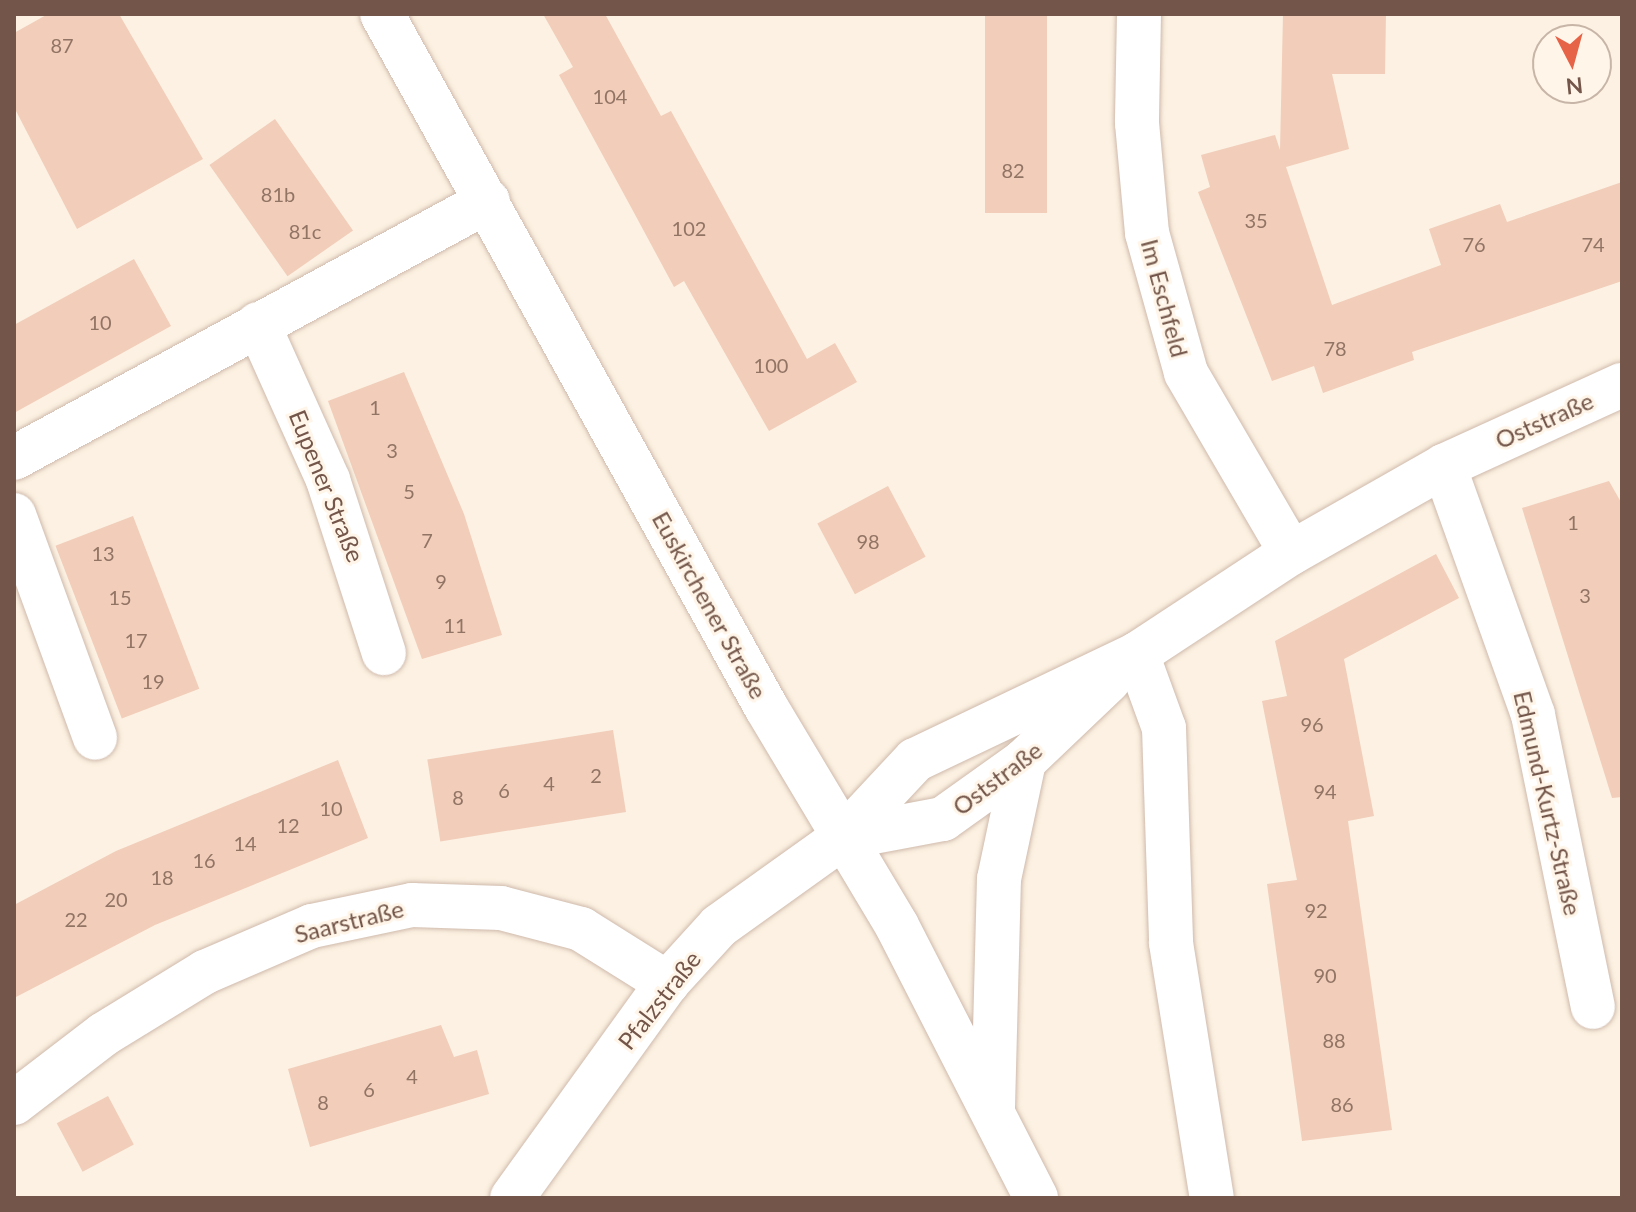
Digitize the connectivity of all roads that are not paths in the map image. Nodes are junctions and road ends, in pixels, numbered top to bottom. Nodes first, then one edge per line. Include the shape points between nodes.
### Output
1 (382, 14) edge
2 (1139, 14) edge
3 (488, 201) junction
4 (258, 324) junction
5 (1622, 385) edge
6 (14, 458) edge
7 (1444, 466) junction
8 (14, 515) edge
9 (1291, 553) junction
10 (384, 653) dead end
11 (1137, 654) junction
12 (95, 738) dead end
13 (1024, 761) junction
14 (842, 838) junction
15 (667, 983) junction
16 (1593, 1007) dead end
17 (14, 1103) edge
18 (992, 1113) junction
19 (512, 1198) edge
20 (1036, 1198) edge
21 (1212, 1198) edge

1 - 3 street, Euskirchener Straße
2 - 9 street, Im Eschfeld via 1137,123 1147,233 1186,373
3 - 4 street
3 - 14 street, Euskirchener Straße
4 - 6 street
4 - 10 street, Eupener Straße via 328,480
5 - 7 street, Oststraße
7 - 9 street, Oststraße
7 - 16 street, Edmund-Kurtz-Straße via 1533,715
8 - 12 street
9 - 11 street, Oststraße
11 - 13 street, Oststraße
11 - 14 street, Oststraße via 915,760
11 - 21 street via 1164,728 1171,943
13 - 14 street, Oststraße via 943,819
13 - 18 street via 999,879
14 - 15 street, Pfalzstraße via 719,926
14 - 18 street, Euskirchener Straße via 897,926
15 - 17 street, Saarstraße via 581,929 501,908 412,905 312,926 205,972 104,1034
15 - 19 street, Pfalzstraße
18 - 20 street, Euskirchener Straße

